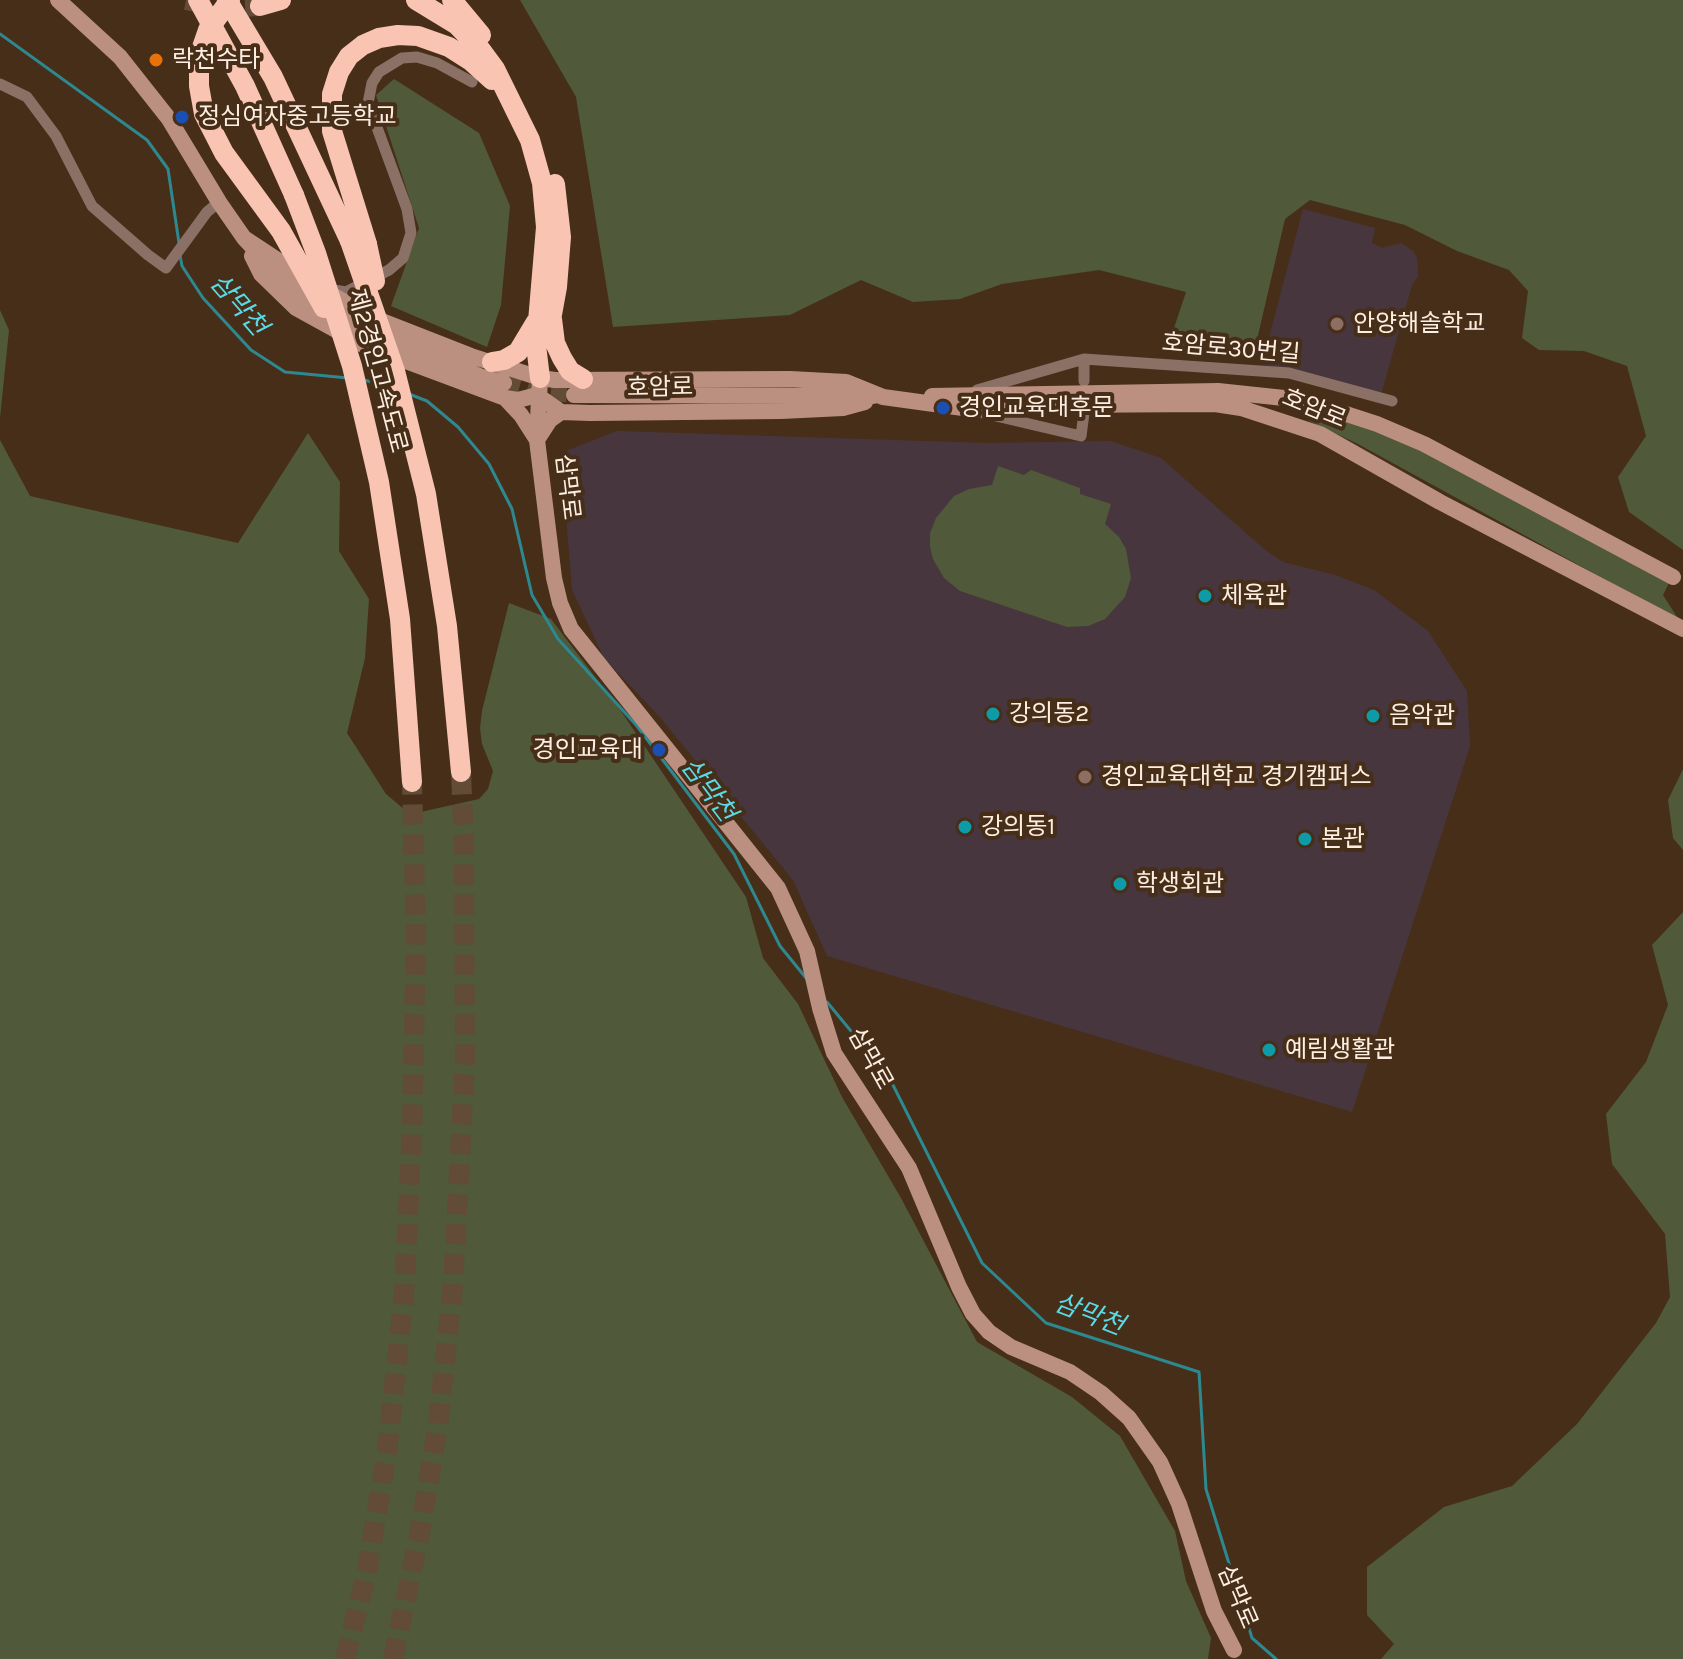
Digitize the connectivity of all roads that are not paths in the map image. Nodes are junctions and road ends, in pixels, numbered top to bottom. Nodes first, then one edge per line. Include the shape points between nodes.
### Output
1 (58, 0) edge
2 (198, 0) edge
3 (228, 0) edge
4 (281, 0) edge
5 (416, 0) edge
6 (441, 0) edge
7 (452, 0) edge
8 (260, 6) dead end
9 (478, 31) junction
10 (472, 82) dead end
11 (0, 84) edge
12 (510, 96) junction
13 (219, 202) junction
14 (244, 238) junction
15 (358, 243) junction
16 (316, 285) junction
17 (546, 314) junction
18 (1084, 359) junction
19 (352, 366) junction
20 (500, 381) junction
21 (1084, 381) dead end
22 (575, 385) junction
23 (538, 386) junction
24 (883, 397) junction
25 (1392, 401) dead end
26 (962, 402) junction
27 (561, 412) junction
28 (1084, 413) dead end
29 (537, 440) junction
30 (1673, 577) dead end
31 (1683, 629) edge
32 (461, 772) tunnel mouth
33 (412, 782) tunnel mouth
34 (1234, 1650) dead end

1 - 13 main road via 120,57 150,94
2 - 19 highway, 제2경인고속도로, bridge via 245,86 294,195
3 - 15 highway, 제2경인고속도로
3 - 19 highway, bridge via 199,56 204,114 224,153 294,253
4 - 8 highway
5 - 12 highway via 468,36
6 - 9 highway
7 - 9 highway
9 - 17 highway via 524,96 552,168 561,237
10 - 16 street via 417,57 402,58 379,72 368,103 411,233 403,258 358,287 346,292
11 - 13 street via 27,97 42,116 92,206 166,268
12 - 15 highway via 471,61 427,38 388,36 349,56 332,94 332,131
12 - 17 highway via 530,140 543,194
13 - 14 main road
14 - 16 main road
14 - 20 main road via 303,295 342,318
15 - 32 highway, 제2경인고속도로, bridge via 413,433 437,553
16 - 20 main road
17 - 20 highway via 518,352 504,360
17 - 22 highway
17 - 23 highway via 536,345
18 - 21 street
18 - 25 street, 호암로30번길 via 1289,373
18 - 26 street
19 - 33 highway, 제2경인고속도로, bridge via 392,561
20 - 23 main road
20 - 23 main road via 518,400
20 - 29 main road
22 - 23 main road, 호암로
22 - 24 main road, 호암로 via 790,379 846,382
22 - 27 main road via 561,398
23 - 27 main road
23 - 29 main road, 삼막로
24 - 26 main road, 호암로
24 - 27 main road, 호암로 via 827,409
26 - 28 street via 1081,436
26 - 30 main road, 호암로 via 1218,391 1334,410 1424,444
26 - 31 main road, 호암로 via 1215,404 1276,419 1320,434
27 - 29 main road
29 - 34 main road, 삼막로 via 554,578 571,629 778,888 814,974 834,1053 909,1168 973,1314 1011,1347 1070,1372 1101,1393 1129,1418 1160,1462 1214,1611

